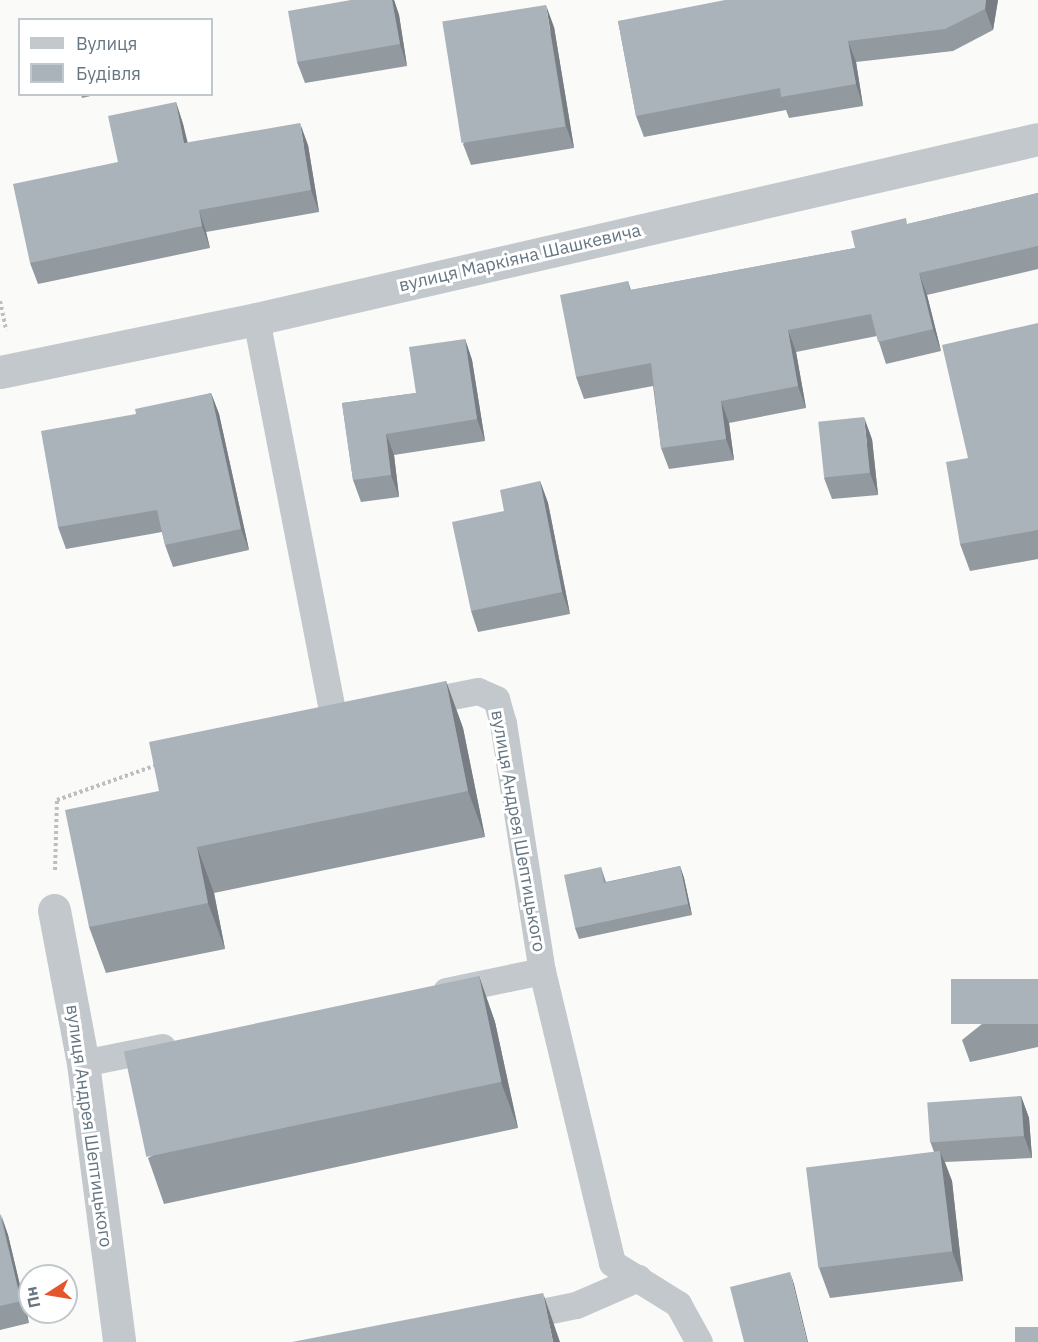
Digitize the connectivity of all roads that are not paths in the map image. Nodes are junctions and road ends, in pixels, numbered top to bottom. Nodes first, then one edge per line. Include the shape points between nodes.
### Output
1 (1038, 139) edge
2 (256, 319) junction
3 (0, 372) edge
4 (54, 910) road end
5 (542, 971) junction
6 (421, 996) edge
7 (188, 1042) edge
8 (83, 1063) junction
9 (638, 1278) junction
10 (487, 1322) edge
11 (119, 1342) edge
12 (699, 1342) edge

1 - 2 street, вулиця Маркіяна Шашкевича
2 - 3 street, вулиця Маркіяна Шашкевича
2 - 5 lane, вулиця Андрея Шептицького via 334,719 477,691 496,699
4 - 8 street, вулиця Андрея Шептицького
5 - 6 lane
5 - 9 lane, вулиця Андрея Шептицького via 612,1263
7 - 8 lane
8 - 11 street, вулиця Андрея Шептицького
9 - 10 lane via 576,1305
9 - 12 lane, вулиця Андрея Шептицького via 678,1304

